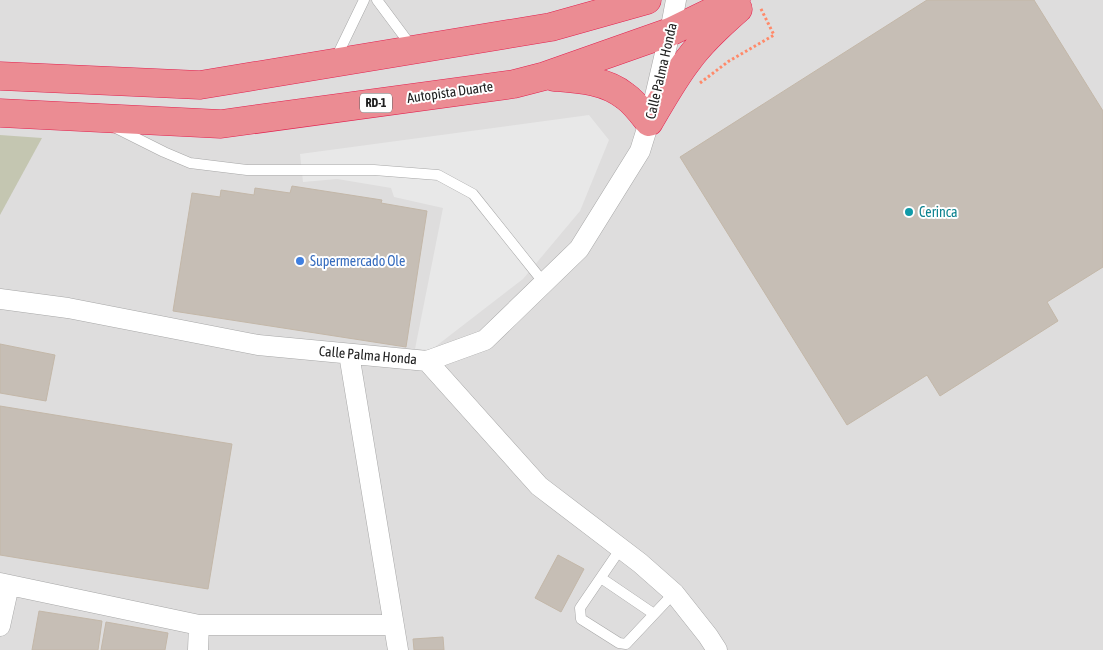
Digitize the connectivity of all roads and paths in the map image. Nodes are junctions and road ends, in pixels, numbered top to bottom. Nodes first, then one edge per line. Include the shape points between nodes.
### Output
1 (364, 0) edge
2 (377, 0) edge
3 (647, 0) edge
4 (676, 0) edge
5 (736, 0) edge
6 (748, 0) edge
7 (757, 0) edge
8 (670, 32) junction
9 (414, 50) junction
10 (333, 64) junction
11 (0, 76) edge
12 (545, 76) junction
13 (699, 83) dead end
14 (0, 113) edge
15 (96, 118) junction
16 (650, 122) junction
17 (544, 283) junction
18 (0, 299) edge
19 (350, 354) junction
20 (427, 361) junction
21 (621, 548) junction
22 (601, 578) junction
23 (5, 584) edge
24 (674, 593) junction
25 (654, 614) junction
26 (199, 625) junction
27 (394, 625) junction
28 (0, 626) edge
29 (198, 650) edge
30 (398, 650) edge
31 (717, 650) edge

1 - 10 lane
2 - 9 lane
3 - 9 highway via 551,27
4 - 8 street, Calle Palma Honda
5 - 8 highway, Autopista Duarte / RD-1
6 - 16 highway via 689,58
7 - 13 path via 774,35
8 - 12 highway, Autopista Duarte / RD-1
8 - 16 street, Calle Palma Honda
9 - 10 highway
10 - 11 highway via 200,85
12 - 15 highway, Autopista Duarte / RD-1 via 514,84 221,124
12 - 16 highway via 589,80 608,86 626,96
14 - 15 highway, Autopista Duarte / RD-1
15 - 17 lane via 190,163 248,170 374,170 438,175 474,194
16 - 17 street, Calle Palma Honda via 640,151 579,249
17 - 20 street, Calle Palma Honda via 485,340
18 - 19 street, Calle Palma Honda via 68,308 258,345
19 - 20 street, Calle Palma Honda
19 - 27 street
20 - 21 street via 539,486
21 - 22 lane
21 - 24 street
22 - 25 lane
22 - 25 lane via 580,608 581,619 626,644
23 - 26 street
23 - 28 street
24 - 25 lane
24 - 31 street
26 - 27 street
26 - 29 street
27 - 30 street

